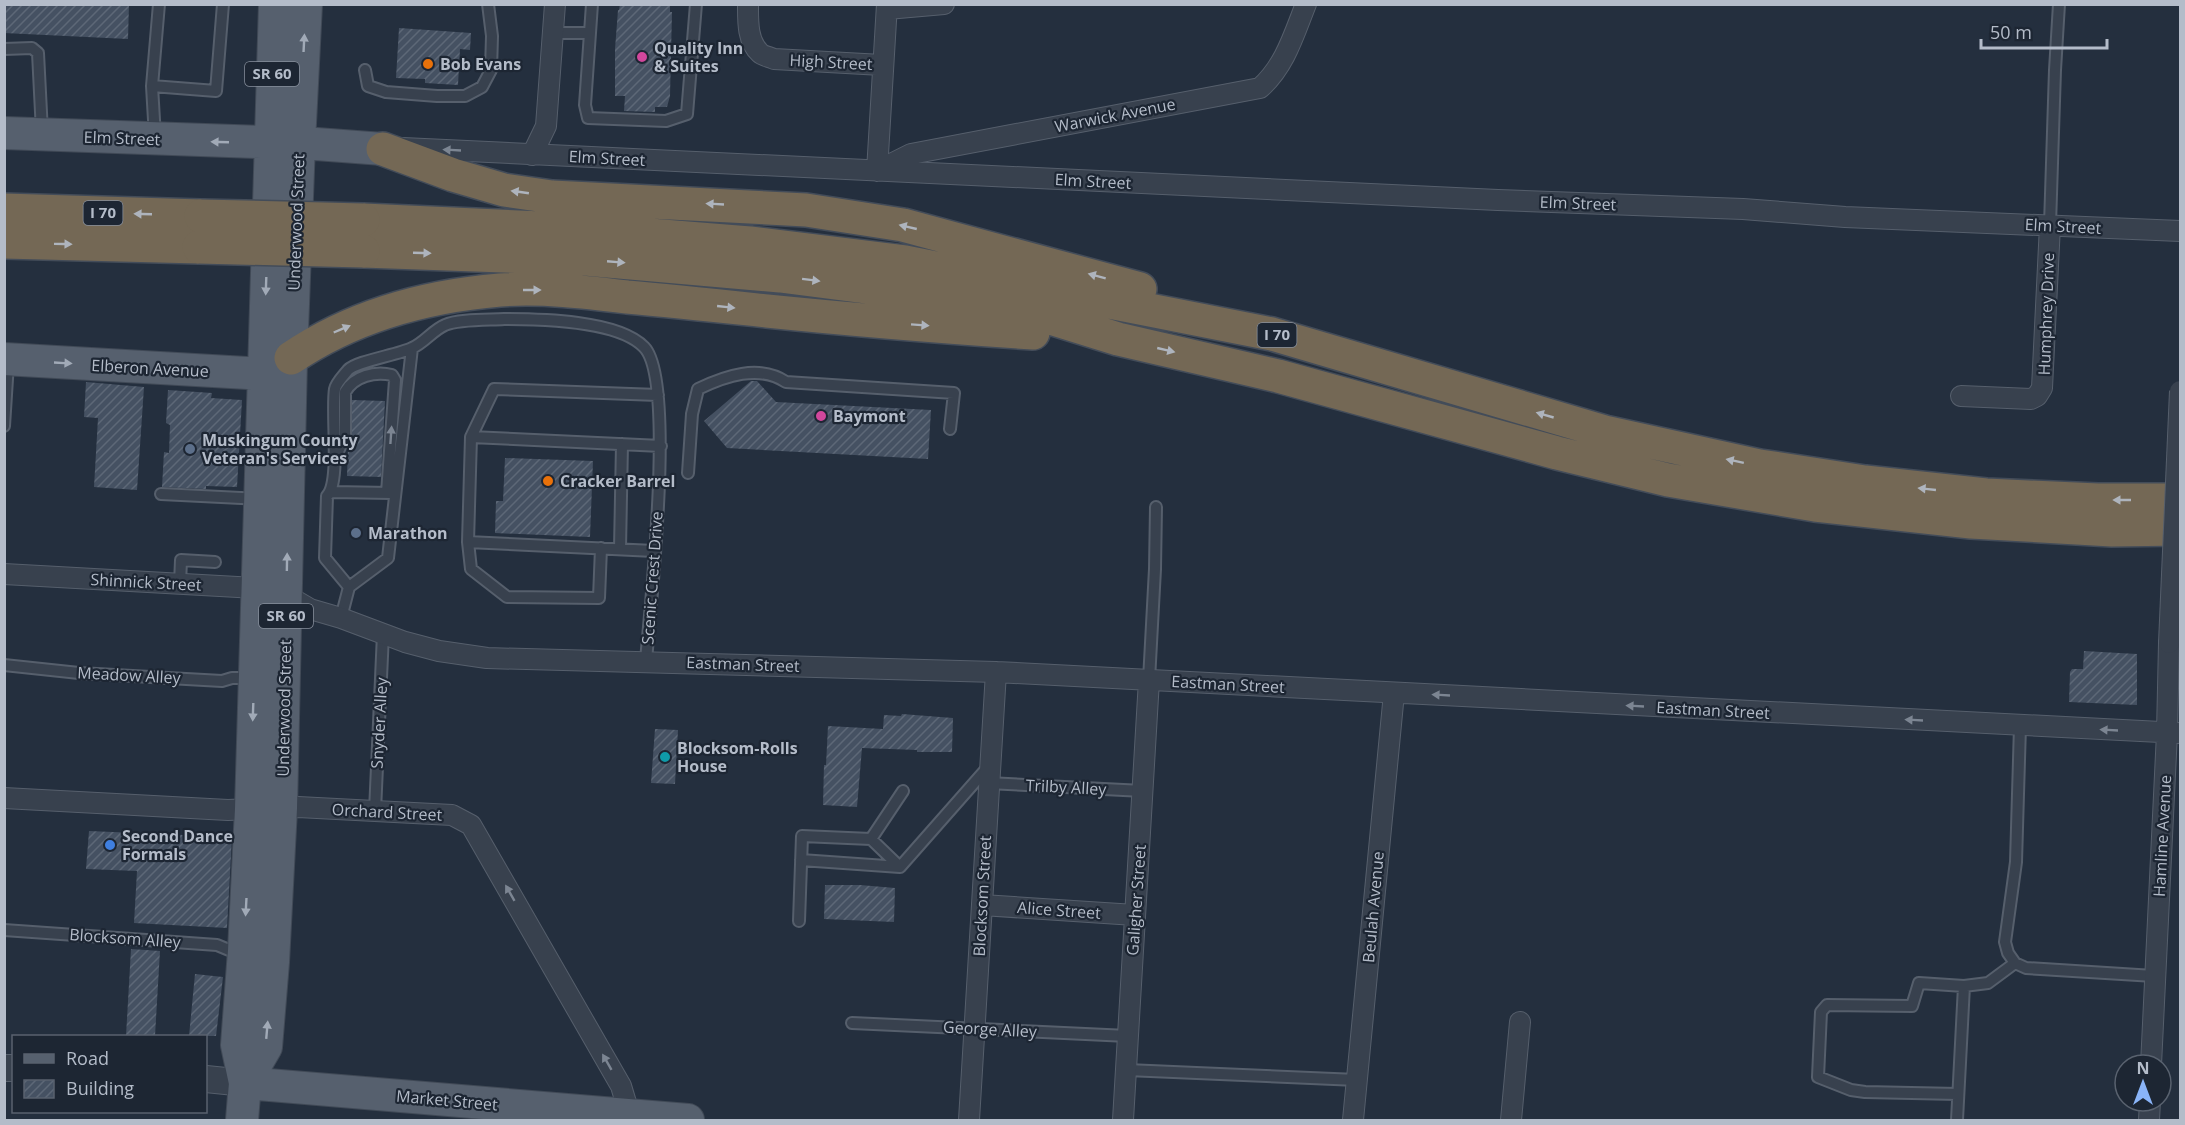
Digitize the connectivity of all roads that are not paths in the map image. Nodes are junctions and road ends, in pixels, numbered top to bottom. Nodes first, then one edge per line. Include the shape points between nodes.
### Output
1 (159, 4) edge
2 (223, 4) edge
3 (274, 4) edge
4 (306, 4) edge
5 (488, 4) edge
6 (555, 4) edge
7 (592, 4) edge
8 (696, 4) edge
9 (748, 4) edge
10 (944, 4) edge
11 (1306, 4) edge
12 (2059, 4) edge
13 (887, 7) edge
14 (553, 33) junction
15 (590, 33) junction
16 (4, 49) edge
17 (882, 65) junction
18 (365, 70) dead end
19 (152, 86) junction
20 (4, 133) edge
21 (42, 135) junction
22 (155, 139) junction
23 (284, 143) junction
24 (383, 149) junction
25 (531, 154) junction
26 (878, 171) junction
27 (4, 210) edge
28 (2050, 225) junction
29 (200, 231) junction
30 (2181, 231) edge
31 (363, 236) junction
32 (4, 242) edge
33 (1272, 334) junction
34 (1118, 339) junction
35 (412, 348) junction
36 (291, 358) junction
37 (7, 360) edge
38 (263, 374) junction
39 (2181, 391) edge
40 (658, 395) junction
41 (1961, 396) dead end
42 (4, 426) edge
43 (950, 429) dead end
44 (471, 437) junction
45 (622, 444) junction
46 (661, 446) junction
47 (334, 461) junction
48 (687, 472) dead end
49 (332, 492) junction
50 (161, 494) dead end
51 (391, 494) junction
52 (259, 499) junction
53 (2181, 500) edge
54 (1156, 507) dead end
55 (2181, 529) edge
56 (468, 542) junction
57 (601, 548) junction
58 (620, 549) junction
59 (654, 551) junction
60 (215, 562) dead end
61 (4, 574) edge
62 (180, 584) junction
63 (349, 587) junction
64 (271, 592) junction
65 (341, 618) junction
66 (383, 634) junction
67 (646, 662) junction
68 (4, 665) edge
69 (996, 672) junction
70 (254, 678) junction
71 (1149, 680) junction
72 (1394, 693) junction
73 (2020, 726) junction
74 (2174, 733) edge
75 (988, 774) junction
76 (903, 791) dead end
77 (1143, 791) junction
78 (4, 798) edge
79 (281, 808) junction
80 (251, 809) junction
81 (375, 811) junction
82 (871, 839) junction
83 (801, 860) junction
84 (900, 867) junction
85 (982, 905) junction
86 (1135, 915) junction
87 (799, 921) dead end
88 (4, 930) edge
89 (244, 951) junction
90 (2015, 963) junction
91 (2154, 976) junction
92 (1964, 986) junction
93 (1520, 1022) dead end
94 (852, 1023) dead end
95 (974, 1028) junction
96 (1128, 1036) junction
97 (2151, 1053) edge
98 (1126, 1070) junction
99 (207, 1079) edge
100 (1357, 1080) junction
101 (245, 1083) junction
102 (1958, 1094) junction
103 (629, 1118) edge
104 (242, 1120) edge
105 (688, 1120) edge
106 (969, 1120) edge
107 (1123, 1120) edge
108 (1353, 1120) edge
109 (1512, 1120) edge
110 (1958, 1120) edge

1 - 19 lane
2 - 19 lane via 216,91
3 - 23 main road, Underwood Street / SR 60
23 -> 4 main road, Underwood Street / SR 60
5 - 18 lane via 491,70 482,87 465,96 386,92 368,86
6 - 14 street
7 - 15 lane
8 - 15 lane via 687,114 666,121 588,118 585,105
9 - 17 street, High Street via 751,40 760,53 774,59
10 - 13 street
11 - 26 street, Warwick Avenue via 1283,61 1260,88 911,154
12 - 28 lane
13 - 17 street
14 - 15 lane
14 - 25 street via 546,126
16 - 21 lane via 32,48 38,53
17 - 26 street
19 - 22 lane
20 - 21 main road, Elm Street
21 - 22 main road, Elm Street
23 -> 22 main road, Elm Street
23 - 24 main road, Elm Street
23 - 36 main road, Underwood Street / SR 60
23 -> 38 main road, Underwood Street / SR 60
25 -> 24 street, Elm Street via 413,147
33 -> 24 highway via 1127,284 903,225 806,210 552,197 504,190
25 - 26 street, Elm Street
26 - 28 street, Elm Street
29 -> 27 highway, I 70
28 - 30 street, Elm Street
28 - 41 street, Humphrey Drive via 2042,388 2031,399
29 - 31 highway, I 70, bridge
32 -> 29 highway, I 70
31 - 33 highway, I 70 via 587,230 750,243 916,264
31 -> 34 highway, I 70 via 780,276 920,294 1033,314
53 -> 33 highway, I 70 via 1986,495 1760,466 1605,432
36 -> 34 highway via 341,328 379,315 427,300 501,290 570,291 883,323
34 -> 55 highway, I 70 via 1278,376 1668,480 1815,505 1971,522 2112,530
35 - 40 lane, Scenic Crest Drive via 446,324 482,320 535,319 605,328 630,336 645,347 653,362
35 - 47 lane, Scenic Crest Drive via 349,368 335,387
35 - 51 lane
36 - 38 main road
64 -> 36 main road, Underwood Street / SR 60
37 -> 38 main road, Elberon Avenue
37 - 42 lane
38 - 52 main road, Underwood Street / SR 60
39 - 74 street, Hamline Avenue, bridge via 2169,643
40 - 44 lane via 494,389
40 - 46 lane, Scenic Crest Drive
43 - 48 lane via 954,393 786,382 776,375 745,373 719,378 698,389
44 - 45 lane
44 - 56 lane
45 - 46 lane
45 - 58 lane
46 - 59 lane, Scenic Crest Drive
47 - 49 lane, Scenic Crest Drive
51 -> 47 lane via 395,380 392,375 371,375 349,386 345,392 345,436
49 - 51 lane
49 - 63 lane, Scenic Crest Drive via 327,496 325,558
50 - 52 lane
51 - 63 lane via 388,558
52 - 64 main road, Underwood Street / SR 60
54 - 71 lane
56 - 57 lane
56 - 57 lane via 471,569 507,597 599,598
57 - 58 lane
58 - 59 lane
59 - 67 lane, Scenic Crest Drive
60 - 62 lane via 181,560
61 - 62 street, Shinnick Street
62 - 64 street, Shinnick Street
63 - 65 lane
64 - 65 street, Eastman Street
64 - 70 main road, Underwood Street / SR 60
64 - 79 main road, Underwood Street / SR 60
65 - 66 street, Eastman Street
66 - 67 street, Eastman Street via 439,651 488,658
66 - 81 lane, Snyder Alley
67 - 69 street, Eastman Street
68 - 70 lane, Meadow Alley via 222,681
69 - 71 street, Eastman Street
69 - 75 street, Blocksom Street
70 -> 80 main road, Underwood Street / SR 60
71 - 72 street, Eastman Street
71 - 77 street, Galigher Street
73 -> 72 street, Eastman Street
72 - 100 street, Beulah Avenue
74 -> 73 street, Eastman Street
73 - 90 lane via 2016,862 2005,942
74 - 91 street, Hamline Avenue
75 - 77 lane, Trilby Alley
75 - 84 lane
75 - 85 street, Blocksom Street
76 - 82 lane
77 - 86 street, Galigher Street
78 - 80 street, Orchard Street
79 - 80 street, Orchard Street
79 - 81 street, Orchard Street
101 -> 79 main road, Underwood Street / SR 60 via 266,1047
80 -> 89 main road, Underwood Street / SR 60
103 -> 81 street, Orchard Street via 621,1086 471,825 452,815
82 - 83 lane via 802,836
82 - 84 lane
83 - 84 lane
83 - 87 lane
85 - 86 street, Alice Street
85 - 95 street, Blocksom Street
86 - 96 street, Galigher Street
88 - 89 lane, Blocksom Alley via 217,945
89 - 101 main road, Underwood Street / SR 60 via 237,1045
90 - 91 lane via 2026,968
90 - 92 lane via 1988,983
91 - 97 street, Hamline Avenue
92 - 102 lane
92 - 102 lane via 1919,982 1912,1006 1827,1005 1821,1012 1818,1077 1865,1092
93 - 109 street
94 - 95 lane, George Alley
95 - 96 lane, George Alley
95 - 106 street, Blocksom Street
96 - 98 street, Galigher Street
98 - 100 lane
98 - 107 street, Galigher Street
99 - 101 street, Market Street
100 - 108 street, Beulah Avenue
101 - 103 main road, Market Street
101 - 104 main road, Underwood Street
102 - 110 lane
103 - 105 main road, Market Street

